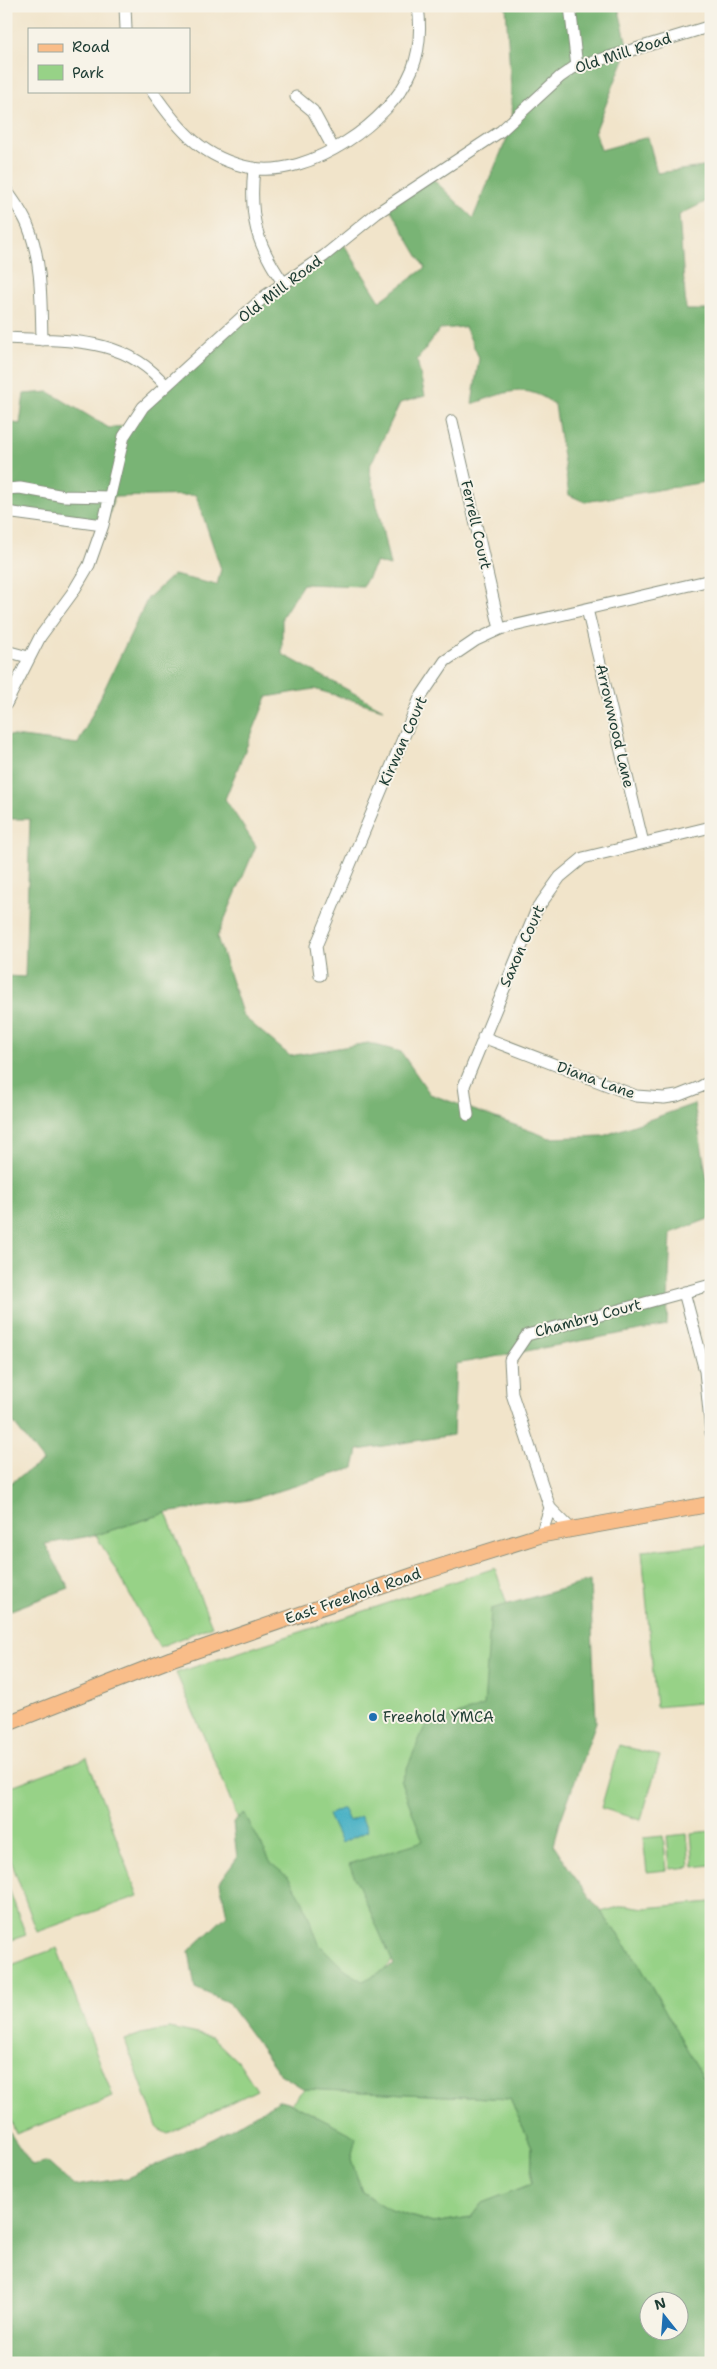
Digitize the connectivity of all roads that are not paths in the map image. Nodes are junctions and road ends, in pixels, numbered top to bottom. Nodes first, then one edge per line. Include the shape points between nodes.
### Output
1 (125, 6) edge
2 (418, 6) edge
3 (570, 6) edge
4 (711, 26) edge
5 (126, 28) edge
6 (577, 67) junction
7 (153, 92) edge
8 (296, 97) dead end
9 (334, 148) junction
10 (254, 168) junction
11 (6, 190) edge
12 (284, 284) junction
13 (6, 338) edge
14 (42, 340) junction
15 (166, 386) junction
16 (452, 421) dead end
17 (6, 489) edge
18 (109, 497) junction
19 (6, 512) edge
20 (103, 525) junction
21 (711, 580) edge
22 (587, 609) junction
23 (500, 629) junction
24 (6, 651) edge
25 (28, 657) junction
26 (6, 704) edge
27 (711, 827) edge
28 (643, 843) junction
29 (320, 975) dead end
30 (483, 1037) junction
31 (711, 1081) edge
32 (468, 1115) dead end
33 (711, 1285) edge
34 (684, 1292) junction
35 (711, 1433) edge
36 (711, 1504) edge
37 (550, 1508) junction
38 (571, 1529) junction
39 (541, 1535) junction
40 (6, 1724) edge

1 - 5 street
2 - 9 street via 417,55 404,86 375,120
3 - 6 street
4 - 6 street, Old Mill Road
6 - 12 street, Old Mill Road via 560,77 501,131 377,213
7 - 10 street via 176,125 196,144 222,159
8 - 9 street via 313,111
9 - 10 street via 297,164
10 - 12 street via 251,200 255,228 267,258
11 - 14 street via 22,212 37,256
12 - 15 street, Old Mill Road via 242,316
13 - 14 street
14 - 15 street via 88,342 118,349 148,367
15 - 18 street, Old Mill Road via 143,407 124,436
16 - 23 street, Ferrell Court
17 - 18 street
18 - 20 street, Old Mill Road
19 - 20 street
20 - 25 street, Old Mill Road via 83,576
21 - 22 street, Kirwan Court
22 - 23 street, Kirwan Court
22 - 28 street, Arrowwood Lane
23 - 29 street, Kirwan Court via 476,640 445,661 420,698 316,946
24 - 25 street
25 - 26 street, Old Mill Road
27 - 28 street, Saxon Court
28 - 30 street, Saxon Court via 583,858 560,877 537,909
30 - 31 street, Diana Lane via 636,1096 677,1096
30 - 32 street, Saxon Court via 464,1086
33 - 34 street, Chambry Court
34 - 35 street via 705,1371
34 - 37 street, Chambry Court via 527,1335 510,1360 512,1394
36 - 38 main road, East Freehold Road
37 - 38 street, Chambry Court
37 - 39 street
38 - 39 main road, East Freehold Road
39 - 40 main road, East Freehold Road via 180,1655

